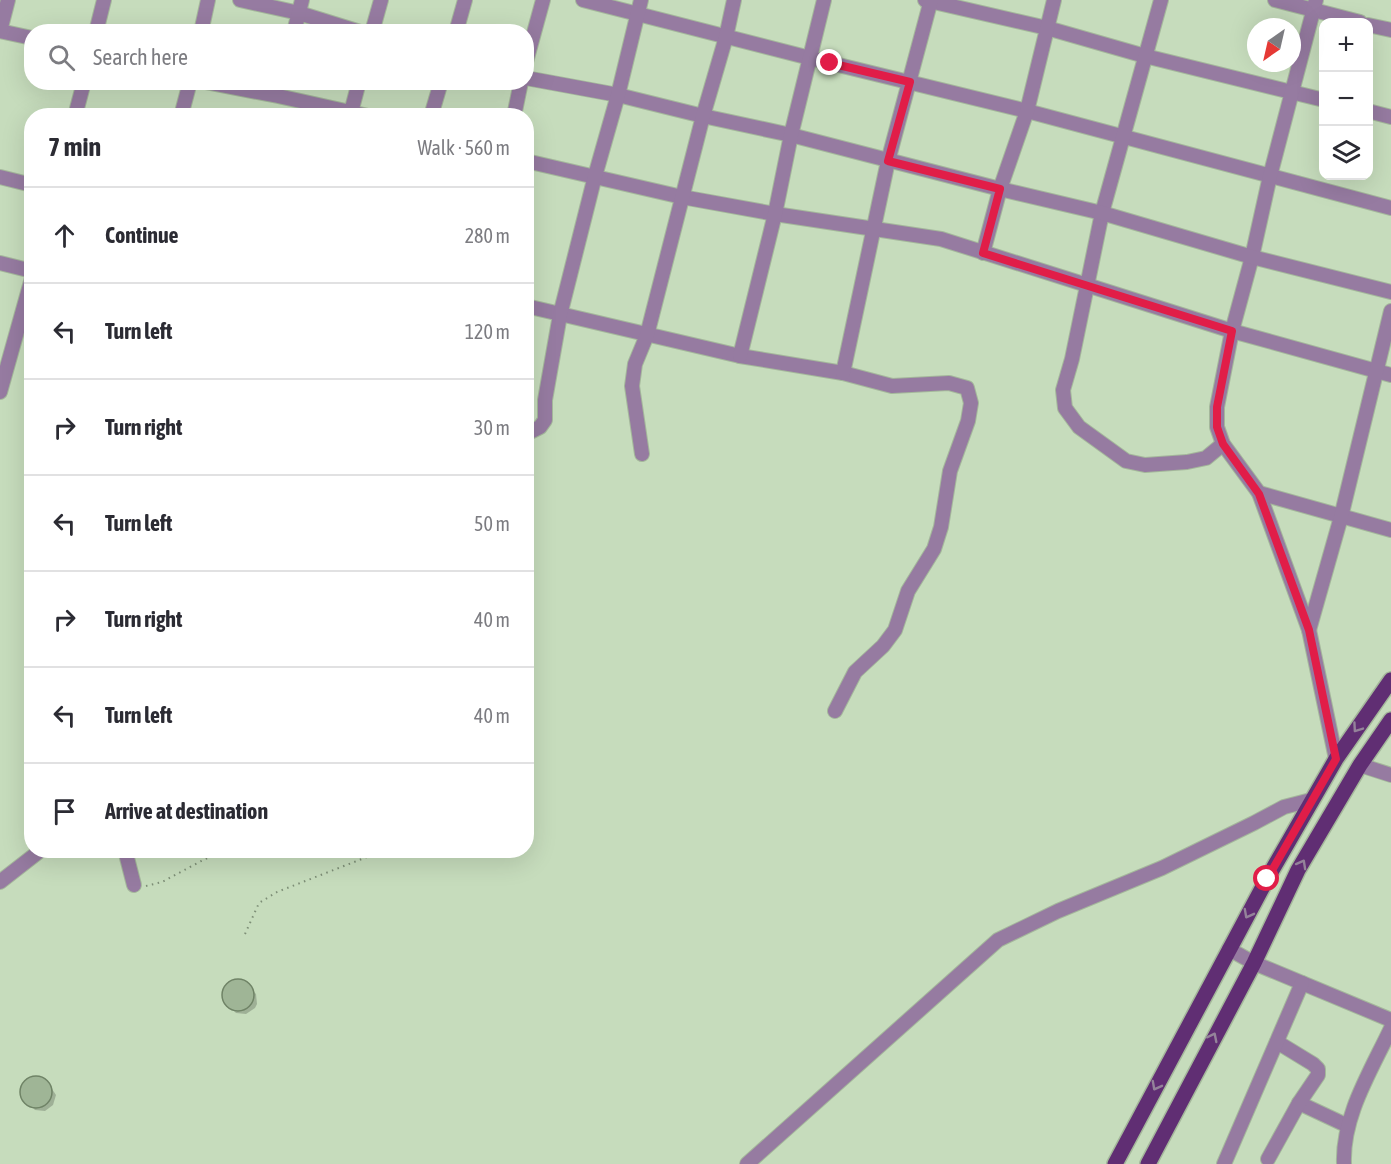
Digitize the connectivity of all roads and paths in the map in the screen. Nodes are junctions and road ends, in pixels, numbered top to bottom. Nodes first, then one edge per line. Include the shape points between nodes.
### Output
1 (8, 0) edge
2 (104, 0) edge
3 (208, 0) edge
4 (240, 0) edge
5 (381, 0) edge
6 (465, 0) edge
7 (543, 0) edge
8 (584, 0) edge
9 (641, 0) edge
10 (734, 0) edge
11 (824, 0) edge
12 (929, 0) edge
13 (1054, 0) edge
14 (1161, 0) edge
15 (1275, 0) edge
16 (1315, 5) edge
17 (300, 6) edge
18 (636, 15) junction
19 (1349, 18) edge
20 (98, 24) edge
21 (203, 24) edge
22 (296, 24) edge
23 (342, 24) edge
24 (374, 24) edge
25 (458, 24) edge
26 (1373, 26) edge
27 (1047, 28) junction
28 (1391, 30) edge
29 (0, 31) edge
30 (534, 33) edge
31 (24, 36) edge
32 (726, 37) junction
33 (1145, 56) junction
34 (810, 58) junction
35 (534, 79) edge
36 (910, 82) junction
37 (82, 90) edge
38 (188, 90) edge
39 (283, 90) edge
40 (357, 90) edge
41 (439, 90) edge
42 (519, 90) edge
43 (1292, 92) junction
44 (618, 95) junction
45 (1319, 99) edge
46 (77, 108) edge
47 (183, 108) edge
48 (336, 108) edge
49 (352, 108) edge
50 (433, 108) edge
51 (516, 108) edge
52 (1027, 111) junction
53 (1373, 112) edge
54 (703, 116) junction
55 (1391, 117) edge
56 (791, 135) junction
57 (1123, 136) junction
58 (888, 161) junction
59 (534, 163) edge
60 (595, 176) junction
61 (1270, 176) junction
62 (0, 177) edge
63 (24, 183) edge
64 (1000, 189) junction
65 (682, 197) junction
66 (1391, 208) edge
67 (1102, 213) junction
68 (775, 214) junction
69 (874, 229) junction
70 (983, 253) junction
71 (1252, 256) junction
72 (0, 263) edge
73 (24, 270) edge
74 (1087, 285) junction
75 (1391, 292) edge
76 (24, 306) edge
77 (534, 308) edge
78 (1391, 311) edge
79 (560, 315) junction
80 (1232, 331) junction
81 (647, 336) junction
82 (740, 356) junction
83 (1375, 372) junction
84 (843, 373) junction
85 (1391, 375) edge
86 (0, 392) edge
87 (534, 430) edge
88 (1223, 444) junction
89 (642, 454) dead end
90 (1259, 494) junction
91 (1341, 517) junction
92 (1391, 530) edge
93 (1309, 630) junction
94 (1391, 680) edge
95 (835, 711) dead end
96 (1391, 720) edge
97 (1336, 759) junction
98 (1360, 765) junction
99 (1391, 775) edge
100 (1311, 800) junction
101 (31, 858) edge
102 (126, 858) edge
103 (208, 858) edge
104 (364, 858) edge
105 (0, 882) edge
106 (134, 885) joint
107 (245, 934) dead end
108 (1229, 949) junction
109 (1254, 963) junction
110 (1302, 983) junction
111 (1391, 1020) edge
112 (1391, 1028) edge
113 (1276, 1042) junction
114 (1299, 1103) junction
115 (1348, 1126) junction
116 (1268, 1159) dead end
117 (747, 1164) edge
118 (1115, 1164) edge
119 (1148, 1164) edge
120 (1224, 1164) edge
121 (1344, 1164) edge

1 - 29 street
2 - 20 street
3 - 21 street
4 - 17 street
5 - 24 street
6 - 25 street
7 - 30 street
8 - 18 street
9 - 18 street
10 - 32 street
11 - 34 street
12 - 27 street
12 - 36 street
13 - 27 street
14 - 33 street
15 - 16 street
16 - 19 street
16 - 43 street
17 - 22 street
17 - 23 street
18 - 32 street
18 - 44 street
26 - 28 street
27 - 33 street
27 - 52 street
29 - 31 street
32 - 34 street
32 - 54 street
33 - 43 street
33 - 57 street
34 - 36 street
34 - 56 street
35 - 44 street
36 - 52 street
36 - 58 street
37 - 46 street
38 - 47 street
39 - 48 street
40 - 49 street
41 - 50 street
42 - 51 street
43 - 45 street
43 - 61 street
44 - 54 street
44 - 60 street
52 - 57 street
52 - 64 street
53 - 55 street
54 - 56 street
54 - 65 street
56 - 58 street
56 - 68 street
57 - 61 street
57 - 67 street
58 - 64 street
58 - 69 street
59 - 60 street
60 - 65 street
60 - 79 street
61 - 66 street
61 - 71 street
62 - 63 street
64 - 67 street
64 - 70 street
65 - 68 street
65 - 81 street
67 - 71 street
67 - 74 street
68 - 69 street
68 - 82 street
69 - 70 street via 941,239
69 - 84 street
70 - 74 street
71 - 75 street
71 - 80 street
72 - 73 street
74 - 80 street
74 - 88 street via 1063,390 1065,408 1078,427 1126,461 1145,465 1206,458
76 - 86 street
77 - 79 street
78 - 83 street
79 - 81 street
79 - 87 street via 545,420
80 - 83 street
80 - 88 street via 1217,407 1217,427
81 - 82 street
81 - 89 street via 635,364 632,386
82 - 84 street
83 - 85 street
83 - 91 street
84 - 95 street via 892,386 949,382 967,388 971,403 950,471 934,549 908,591 895,630 855,672
88 - 90 street
90 - 91 street
90 - 93 street
91 - 92 street
91 - 93 street
93 - 97 street
94 -> 97 main road
96 - 98 main road
97 - 100 main road
98 - 99 street
109 -> 98 main road via 1298,870
100 -> 108 main road
100 - 117 street via 1284,807 1162,868 998,940
101 - 105 street
102 - 106 street
103 - 106 path via 162,882
104 - 107 path via 277,892 259,903
108 - 109 street
108 -> 118 main road
109 - 110 street
119 -> 109 main road
110 - 111 street
110 - 113 street
112 - 115 street
113 - 114 street via 1318,1069 1318,1076
113 - 120 street
114 - 115 street
114 - 116 street
115 - 121 street

